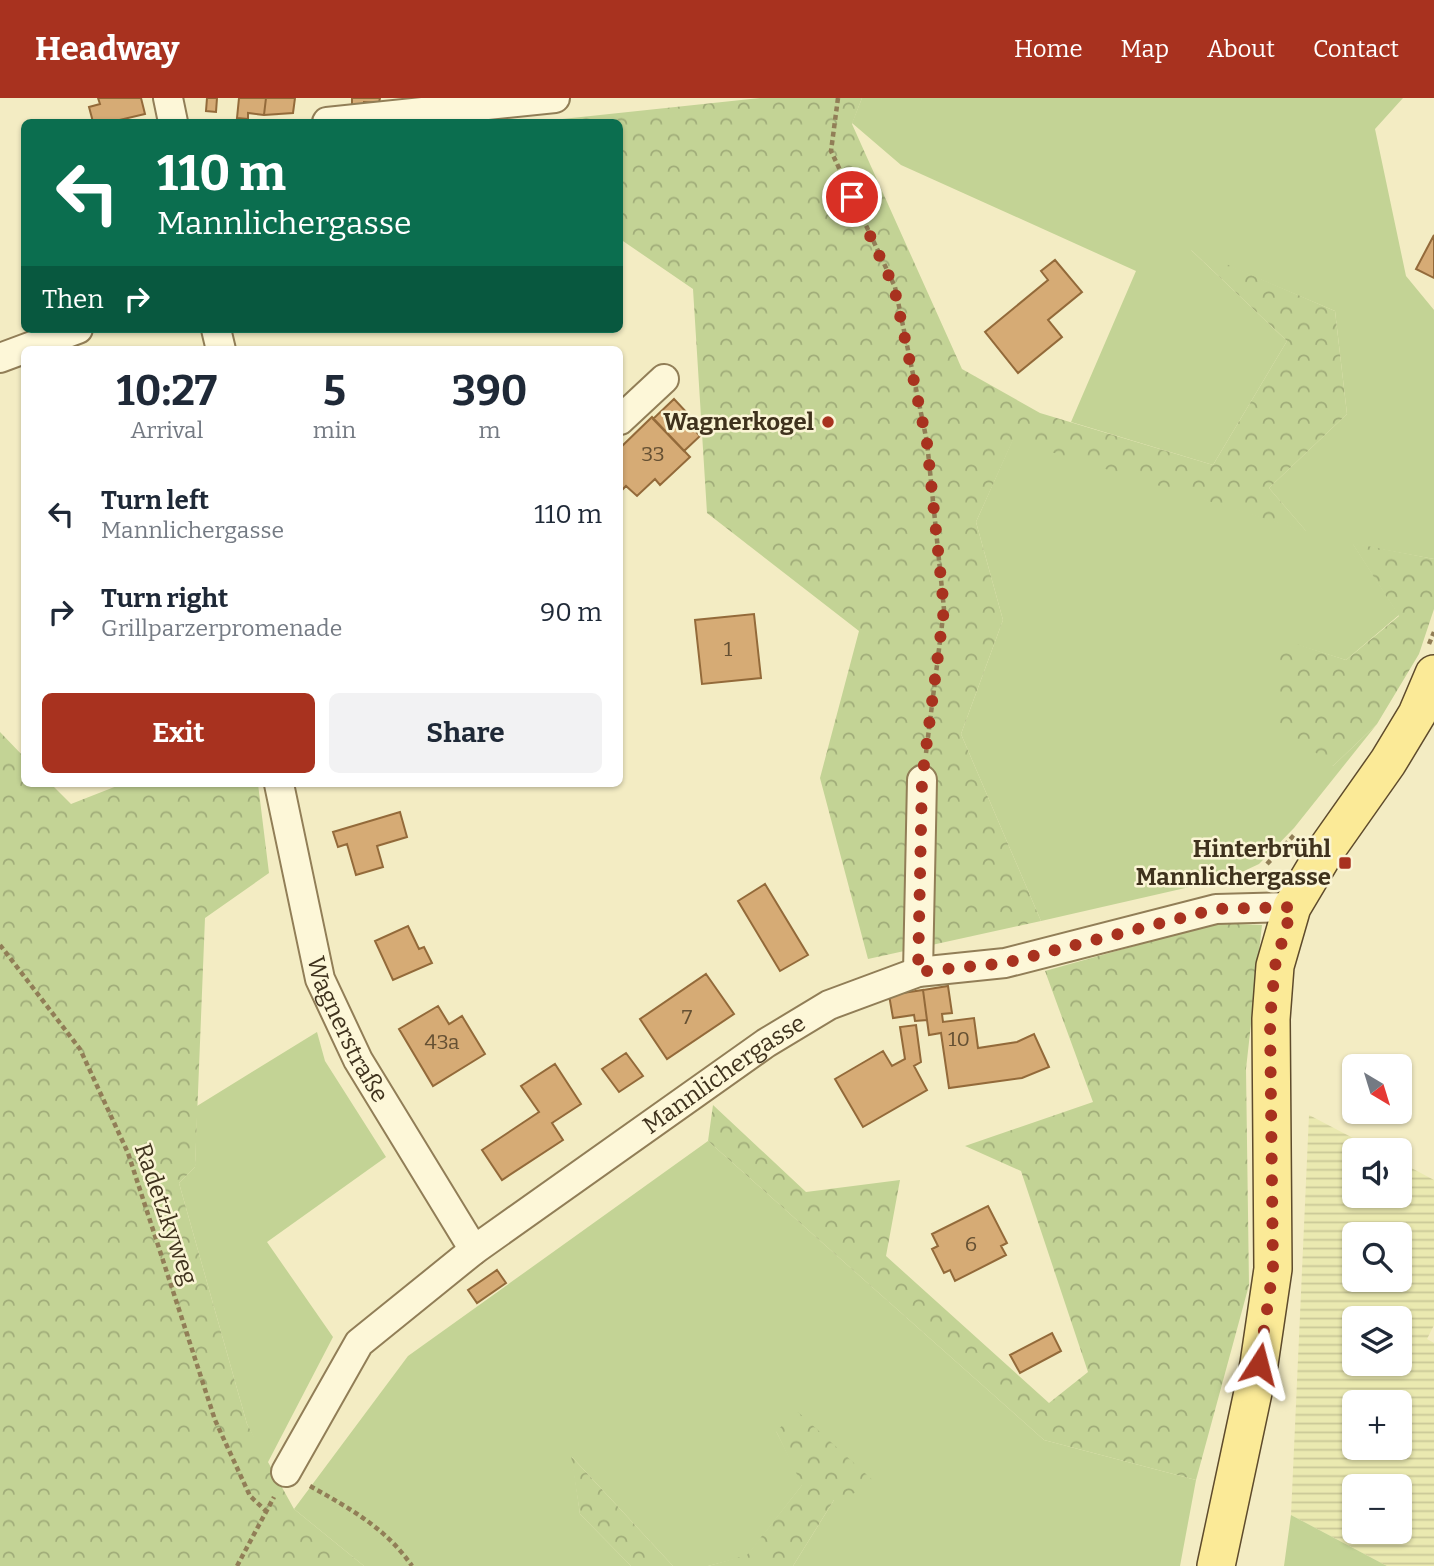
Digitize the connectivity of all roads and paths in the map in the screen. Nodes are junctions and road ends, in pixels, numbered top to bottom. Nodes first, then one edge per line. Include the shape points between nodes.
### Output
1 (168, 98) edge
2 (555, 98) edge
3 (838, 98) edge
4 (172, 119) edge
5 (356, 119) edge
6 (67, 333) edge
7 (32, 346) edge
8 (21, 350) edge
9 (0, 358) edge
10 (664, 379) dead end
11 (623, 417) edge
12 (1434, 674) edge
13 (922, 780) joint
14 (280, 787) edge
15 (1292, 907) junction
16 (0, 945) edge
17 (918, 972) junction
18 (474, 1250) junction
19 (286, 1472) junction
20 (266, 1511) junction
21 (237, 1566) edge
22 (412, 1566) edge
23 (1216, 1566) edge

1 - 4 street
2 - 5 street
3 - 13 path via 831,151 894,287 927,443 944,609
6 - 7 street
8 - 9 street
10 - 11 street
12 - 15 main road via 1394,752
13 - 17 street
14 - 18 street, Wagnerstraße via 320,979 358,1060
15 - 17 street, Mannlichergasse via 1216,909 1005,963
15 - 23 main road via 1275,966 1270,1020 1273,1269 1259,1364
16 - 20 path, Radetzkyweg via 80,1049 128,1153 215,1420 250,1496
17 - 18 street, Mannlichergasse via 829,1005 766,1043
18 - 19 street, Mannlichergasse via 359,1343
19 - 20 path
19 - 22 path via 393,1539
20 - 21 path

